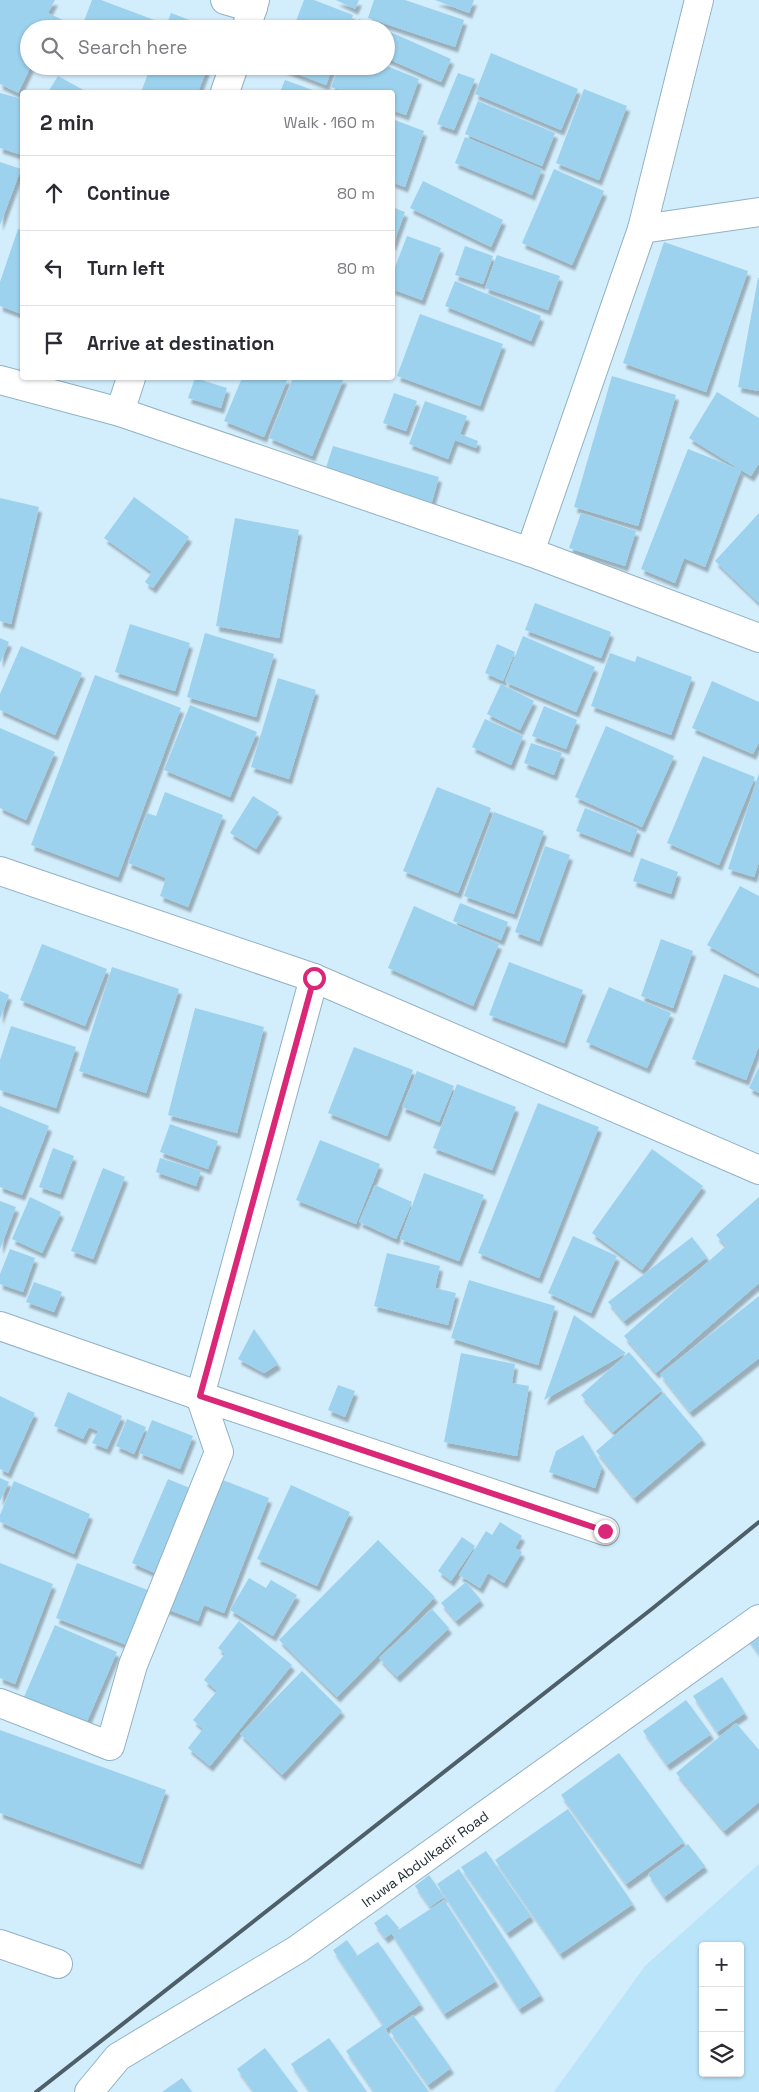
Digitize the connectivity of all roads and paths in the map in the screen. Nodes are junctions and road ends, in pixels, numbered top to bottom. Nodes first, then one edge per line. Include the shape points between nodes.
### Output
1 (225, 0) edge
2 (699, 0) edge
3 (252, 12) edge
4 (231, 75) edge
5 (226, 90) edge
6 (759, 212) edge
7 (642, 229) junction
8 (0, 380) edge
9 (130, 380) edge
10 (120, 412) junction
11 (530, 552) junction
12 (759, 638) edge
13 (0, 871) edge
14 (314, 978) junction
15 (759, 1170) edge
16 (0, 1326) edge
17 (200, 1396) junction
18 (605, 1531) dead end
19 (759, 1620) edge
20 (0, 1703) edge
21 (0, 1944) edge
22 (58, 1964) dead end
23 (89, 2092) edge

1 - 3 street
2 - 7 street
4 - 5 street
6 - 7 street
7 - 11 street
8 - 10 street
9 - 10 street
10 - 11 street
11 - 12 street
13 - 14 street
14 - 15 street
14 - 17 street
16 - 17 street
17 - 18 street
17 - 20 street via 218,1452 133,1665 110,1746
19 - 23 street, Inuwa Abdulkadir Road via 298,1949 118,2057
21 - 22 street

